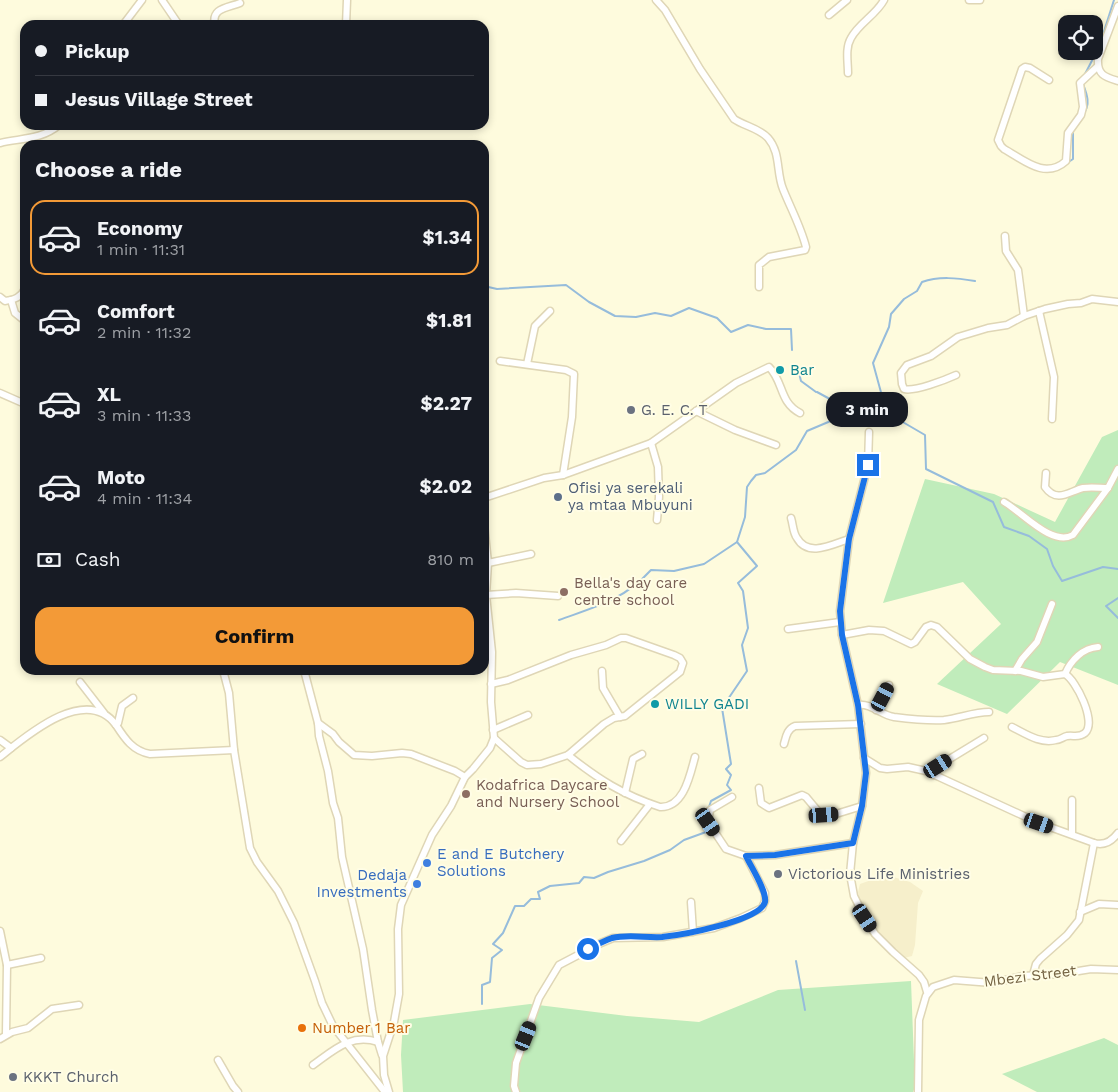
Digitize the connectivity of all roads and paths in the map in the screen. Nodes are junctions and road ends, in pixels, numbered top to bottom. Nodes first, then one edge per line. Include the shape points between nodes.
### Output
1 (142, 0) edge
2 (162, 0) edge
3 (347, 0) edge
4 (656, 0) edge
5 (847, 0) edge
6 (884, 0) edge
7 (969, 0) edge
8 (980, 0) edge
9 (240, 3) dead end
10 (1118, 6) edge
11 (829, 15) dead end
12 (127, 20) edge
13 (176, 20) edge
14 (215, 20) edge
15 (346, 20) edge
16 (1097, 67) junction
17 (848, 73) dead end
18 (1049, 80) dead end
19 (1118, 81) edge
20 (53, 130) edge
21 (39, 140) edge
22 (20, 142) edge
23 (0, 143) edge
24 (1005, 236) dead end
25 (759, 287) dead end
26 (20, 296) edge
27 (0, 297) edge
28 (11, 300) junction
29 (1118, 302) edge
30 (550, 311) dead end
31 (1039, 311) junction
32 (1024, 316) junction
33 (20, 317) edge
34 (500, 361) dead end
35 (527, 364) junction
36 (956, 375) dead end
37 (0, 393) edge
38 (20, 402) edge
39 (696, 411) junction
40 (800, 413) dead end
41 (1052, 419) dead end
42 (869, 432) dead end
43 (650, 443) junction
44 (776, 445) dead end
45 (1118, 469) edge
46 (1046, 473) dead end
47 (562, 475) junction
48 (1108, 488) junction
49 (489, 496) edge
50 (1004, 502) dead end
51 (791, 518) dead end
52 (657, 520) dead end
53 (849, 539) junction
54 (531, 554) dead end
55 (489, 563) edge
56 (489, 595) edge
57 (558, 596) dead end
58 (1052, 604) dead end
59 (840, 622) junction
60 (788, 629) dead end
61 (842, 635) junction
62 (489, 636) edge
63 (1098, 647) dead end
64 (602, 671) dead end
65 (1015, 671) junction
66 (1065, 674) junction
67 (224, 675) edge
68 (305, 675) edge
69 (80, 682) dead end
70 (491, 684) junction
71 (890, 685) dead end
72 (133, 698) dead end
73 (858, 705) junction
74 (876, 710) junction
75 (989, 712) dead end
76 (104, 714) junction
77 (528, 715) dead end
78 (620, 717) junction
79 (318, 723) junction
80 (861, 724) junction
81 (116, 725) junction
82 (1012, 727) dead end
83 (492, 730) junction
84 (494, 738) junction
85 (984, 738) dead end
86 (0, 740) edge
87 (784, 744) dead end
88 (12, 748) junction
89 (234, 750) junction
90 (568, 754) junction
91 (642, 754) dead end
92 (0, 757) edge
93 (695, 757) dead end
94 (864, 758) junction
95 (932, 775) junction
96 (465, 776) junction
97 (759, 788) dead end
98 (625, 794) junction
99 (732, 797) dead end
100 (1072, 800) dead end
101 (650, 804) junction
102 (862, 806) junction
103 (1118, 833) edge
104 (1072, 834) junction
105 (621, 841) dead end
106 (853, 843) junction
107 (1094, 843) junction
108 (746, 856) junction
109 (691, 902) dead end
110 (1118, 905) edge
111 (1080, 912) junction
112 (0, 931) edge
113 (693, 932) junction
114 (41, 958) dead end
115 (7, 965) junction
116 (1118, 970) edge
117 (1033, 975) junction
118 (927, 992) junction
119 (79, 1006) dead end
120 (3, 1037) edge
121 (378, 1042) junction
122 (345, 1043) junction
123 (383, 1056) junction
124 (218, 1060) dead end
125 (313, 1064) dead end
126 (238, 1092) edge
127 (385, 1092) edge
128 (389, 1092) edge
129 (516, 1092) edge
130 (918, 1092) edge

1 - 12 street
2 - 13 street
3 - 15 street
4 - 25 street via 734,119 763,134 774,148 782,189 806,247 805,250 764,260 759,265
5 - 11 street
6 - 17 street via 851,38
7 - 8 street
9 - 14 street via 217,12
10 - 16 street
16 - 18 street via 1080,83 1084,107 1068,133 1066,161 1044,170 1004,149 998,140 1022,69 1030,68
16 - 19 street via 1103,75
20 - 21 street
22 - 23 street
24 - 32 street via 1006,251 1018,270
26 - 28 street
27 - 28 street
28 - 33 street
29 - 31 street via 1092,299
30 - 35 street via 535,326
31 - 32 street
31 - 41 street via 1054,378
32 - 36 street via 1007,325 958,337 931,356 907,365 901,373 904,389 915,390
34 - 35 street
35 - 47 street via 574,374 572,417
37 - 38 street
39 - 40 street via 736,383 769,367 788,405
39 - 43 street
39 - 44 street
42 - 53 street via 868,465
43 - 47 street
43 - 52 street via 658,467
45 - 48 street
46 - 48 street via 1045,487 1055,495 1067,495 1085,488
47 - 49 street
48 - 50 street via 1068,538 1053,536
51 - 53 street via 796,538 808,547 826,548
53 - 59 street
54 - 55 street
56 - 57 street
58 - 65 street via 1037,642
59 - 60 street
59 - 61 street
61 - 65 street via 884,631 912,644 926,627 933,625 974,662 993,670
61 - 73 street
62 - 70 street
63 - 66 street via 1082,652
64 - 78 street via 602,688
65 - 66 street via 1043,677
66 - 82 street via 1076,685 1085,706 1088,726 1085,733 1049,741 1032,738
67 - 89 street
68 - 79 street
69 - 76 street
70 - 78 street via 621,638 680,658 683,664 680,672
70 - 83 street
71 - 74 street
72 - 81 street via 120,708
73 - 74 street
73 - 80 street
74 - 75 street via 891,717 924,720
76 - 81 street
76 - 88 street via 84,711 61,715
77 - 83 street
78 - 90 street via 609,720
79 - 96 street via 354,755 411,754
79 - 121 street
80 - 87 street via 794,726
80 - 94 street
81 - 89 street via 126,740 150,754
83 - 84 street
84 - 90 street via 527,765 541,764
84 - 96 street via 490,748
85 - 95 street via 938,766
86 - 88 street
88 - 92 street
89 - 122 street via 250,848 285,904 322,1004
90 - 98 street
91 - 98 street via 633,759
93 - 101 street via 688,782 676,800 665,807
94 - 95 street via 880,768 908,768
94 - 102 street via 866,773
95 - 104 street via 1039,823
96 - 123 street via 423,853 401,904 399,994
97 - 102 street via 761,803 770,808 802,795 824,815
98 - 101 street
99 - 108 street via 710,810 708,822 726,849
100 - 104 street
101 - 105 street
102 - 106 street
103 - 107 street via 1106,843
104 - 107 street
106 - 108 street via 775,855
106 - 118 street via 852,887 865,918 893,952 919,975
107 - 111 street
108 - 113 street via 765,893 762,908 714,928
109 - 113 street
110 - 111 street via 1093,905
111 - 117 street via 1073,928 1036,964
112 - 115 street
113 - 129 street via 663,937 613,938 559,965 539,998 516,1063
114 - 115 street
115 - 120 street
116 - 117 street, Mbezi Street via 1091,969
117 - 118 street, Mbezi Street via 992,983 954,980 943,982
118 - 130 street via 919,1020
119 - 120 street via 52,1009 28,1028
121 - 122 street via 362,1038
121 - 123 street
122 - 125 street
122 - 127 street
123 - 128 street
124 - 126 street

